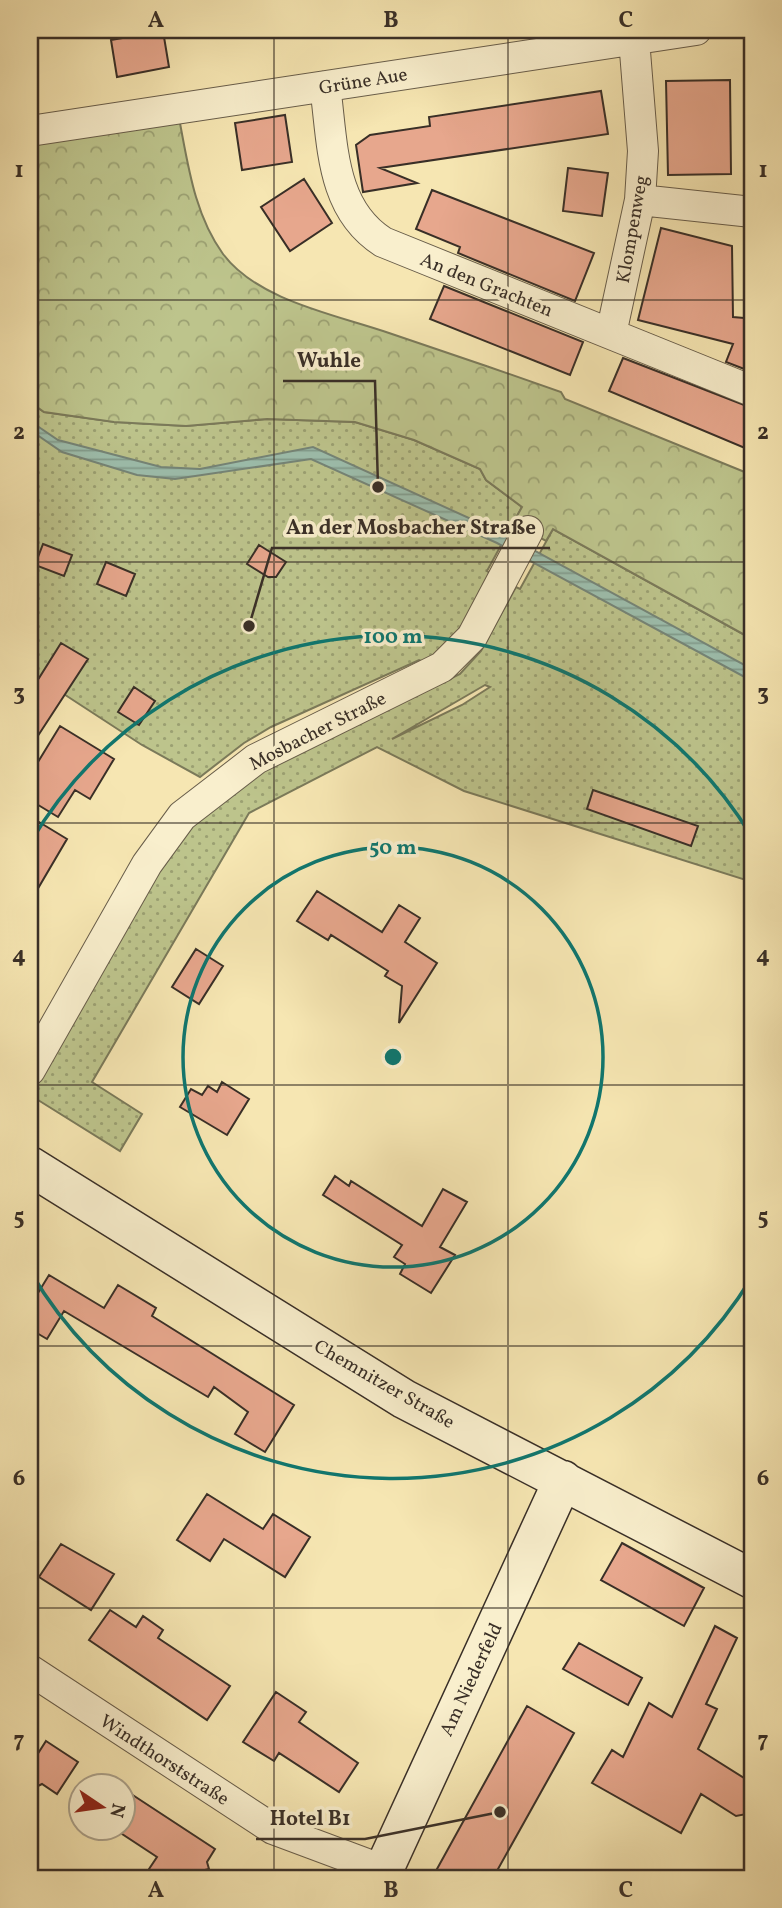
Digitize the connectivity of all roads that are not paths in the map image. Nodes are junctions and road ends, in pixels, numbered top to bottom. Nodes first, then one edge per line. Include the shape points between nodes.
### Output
1 (696, 30) edge
2 (634, 39) junction
3 (325, 86) junction
4 (30, 131) edge
5 (640, 200) junction
6 (752, 212) edge
7 (611, 334) junction
8 (752, 391) edge
9 (528, 531) dead end
10 (30, 1070) edge
11 (30, 1166) edge
12 (563, 1480) junction
13 (752, 1579) edge
14 (30, 1670) edge
15 (382, 1874) edge

1 - 2 street, Grüne Aue
2 - 3 street, Grüne Aue
2 - 5 street, Klompenweg via 643,151
3 - 4 street, Grüne Aue
3 - 7 street, An den Grachten via 343,193 366,231 383,242
5 - 6 street
5 - 7 street, Klompenweg
7 - 8 street, An den Grachten
9 - 10 street, Mosbacher Straße via 472,637 442,667 256,759 182,816 147,864
11 - 12 main road, Chemnitzer Straße via 404,1399
12 - 13 main road, Chemnitzer Straße
12 - 15 main road, Am Niederfeld
14 - 15 street, Windthorststraße via 273,1829

